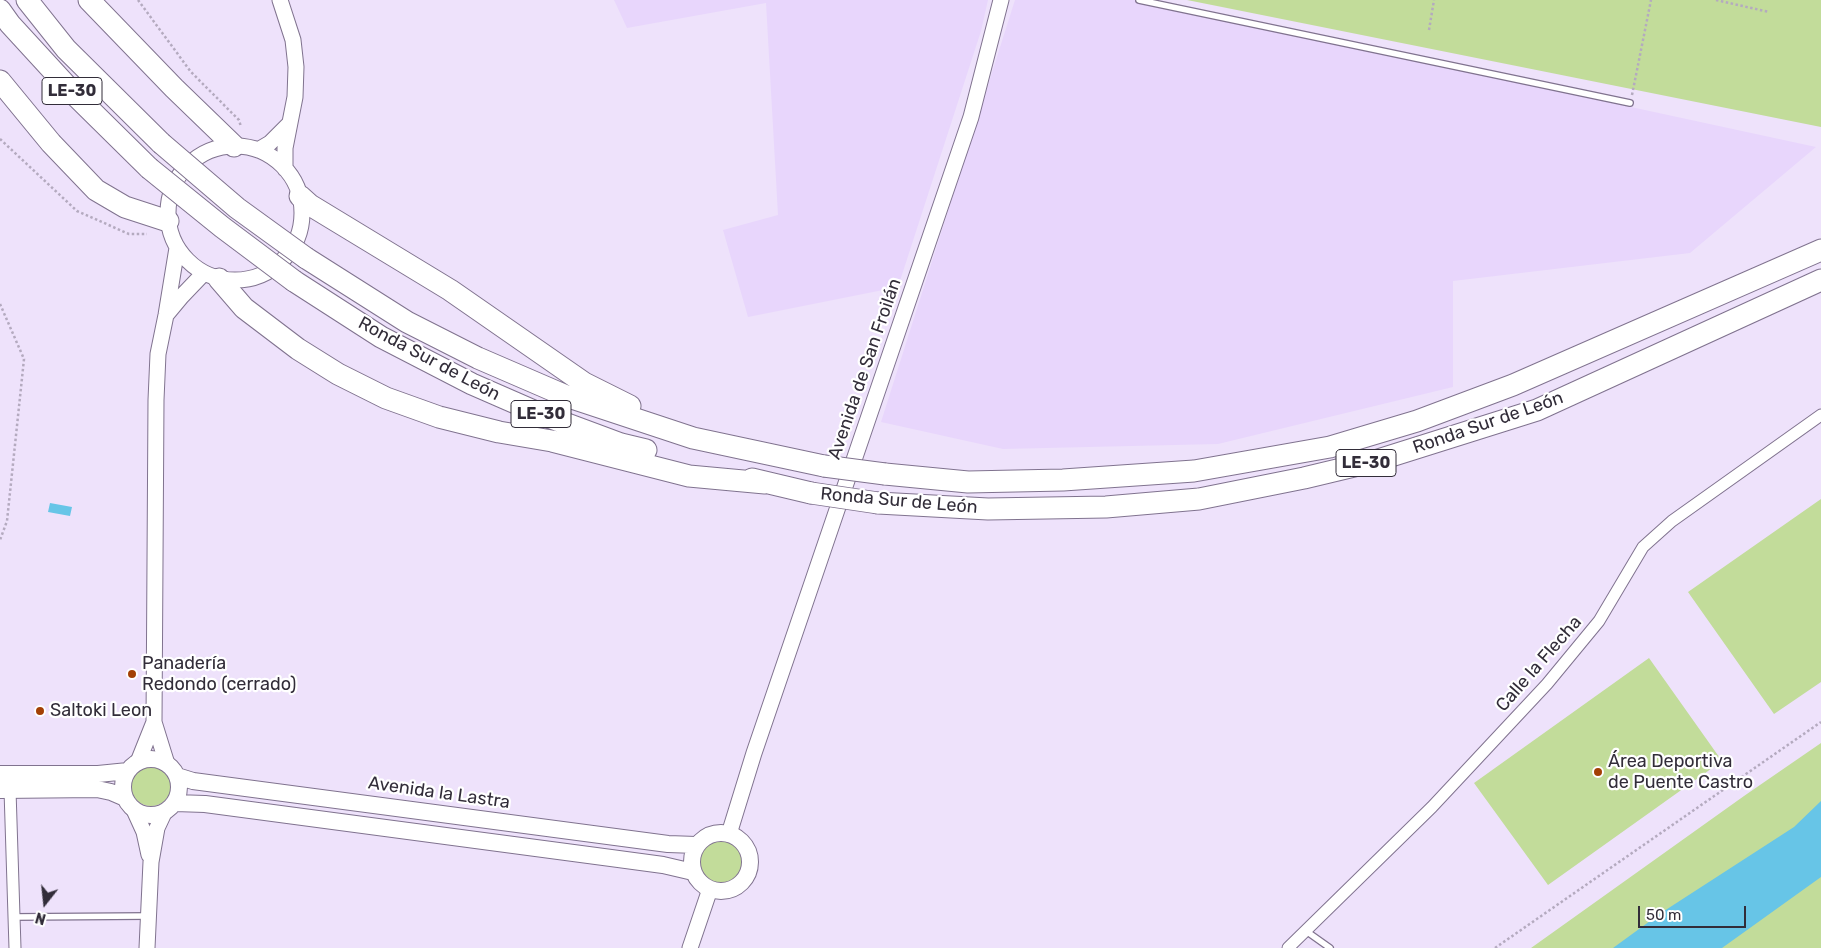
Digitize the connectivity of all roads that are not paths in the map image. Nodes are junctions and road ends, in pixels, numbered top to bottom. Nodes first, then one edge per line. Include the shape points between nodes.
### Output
1 (27, 0) edge
2 (89, 0) edge
3 (280, 0) edge
4 (1001, 0) edge
5 (1139, 0) edge
6 (0, 10) edge
7 (0, 81) edge
8 (1630, 104) road end
9 (289, 124) junction
10 (247, 148) junction
11 (285, 168) junction
12 (300, 196) junction
13 (169, 227) junction
14 (177, 248) junction
15 (1821, 250) edge
16 (211, 276) junction
17 (1821, 280) edge
18 (166, 316) junction
19 (1821, 415) edge
20 (693, 438) junction
21 (765, 483) junction
22 (154, 722) junction
23 (133, 766) junction
24 (172, 770) junction
25 (0, 774) edge
26 (5, 790) edge
27 (130, 804) junction
28 (170, 808) junction
29 (729, 834) junction
30 (696, 845) junction
31 (151, 862) junction
32 (693, 872) junction
33 (710, 889) junction
34 (14, 916) junction
35 (149, 916) junction
36 (1306, 931) junction
37 (15, 948) edge
38 (147, 948) edge
39 (690, 948) edge
40 (1288, 948) edge
41 (1330, 948) edge

1 - 20 highway, Ronda Sur de León / LE-30, bridge via 66,49 161,144 237,208 306,258 407,322 478,358 566,396
2 - 10 highway via 174,88
3 - 9 street via 293,40 295,58 294,97
4 - 29 street, Avenida de San Froilán via 972,118
5 - 8 lane
6 - 21 highway, Ronda Sur de León / LE-30, bridge via 77,97 149,168 294,281 381,337 472,384 543,415 621,444
7 - 13 highway via 51,143 96,190 124,207
9 - 10 street via 270,143
9 - 11 street
10 - 11 street via 273,158
10 - 13 street via 218,148 189,163 171,190
11 - 12 street
12 - 16 street via 300,230 294,246 283,260 254,278 236,281
12 - 20 highway via 450,290 584,383
13 - 14 street
14 - 16 street via 189,262
14 - 18 street
15 - 20 highway, Ronda Sur de León / LE-30, bridge via 1513,385 1417,421 1330,447 1194,471 1062,480 968,482 824,466
16 - 18 street via 182,296
16 - 21 highway via 244,308 298,349 386,398 438,417 552,441 689,476
17 - 21 highway, Ronda Sur de León / LE-30, bridge via 1537,410 1358,465 1199,499 1106,507 988,509 878,503
18 - 22 street via 158,354 156,400
19 - 36 street, Calle la Flecha via 1672,521 1643,547 1599,621 1547,684 1432,807
22 - 23 street
22 - 24 street
23 - 24 main road via 153,759
23 - 25 main road via 98,774
23 - 27 main road via 124,779 122,789
24 - 28 main road via 180,785 179,794
24 - 30 main road, Avenida la Lastra via 200,782 668,844
26 - 27 main road via 97,789 111,792
26 - 34 street
27 - 28 main road via 149,816
27 - 31 street via 144,832
28 - 31 street via 157,828
28 - 32 main road via 205,804 663,865
29 - 30 main road via 717,832
29 - 33 main road via 738,838 749,853 747,875 731,889
30 - 32 main road via 691,858
31 - 35 street
32 - 33 main road
33 - 39 street
34 - 35 lane
34 - 37 street
35 - 38 street
36 - 40 street, Calle la Flecha
36 - 41 lane

